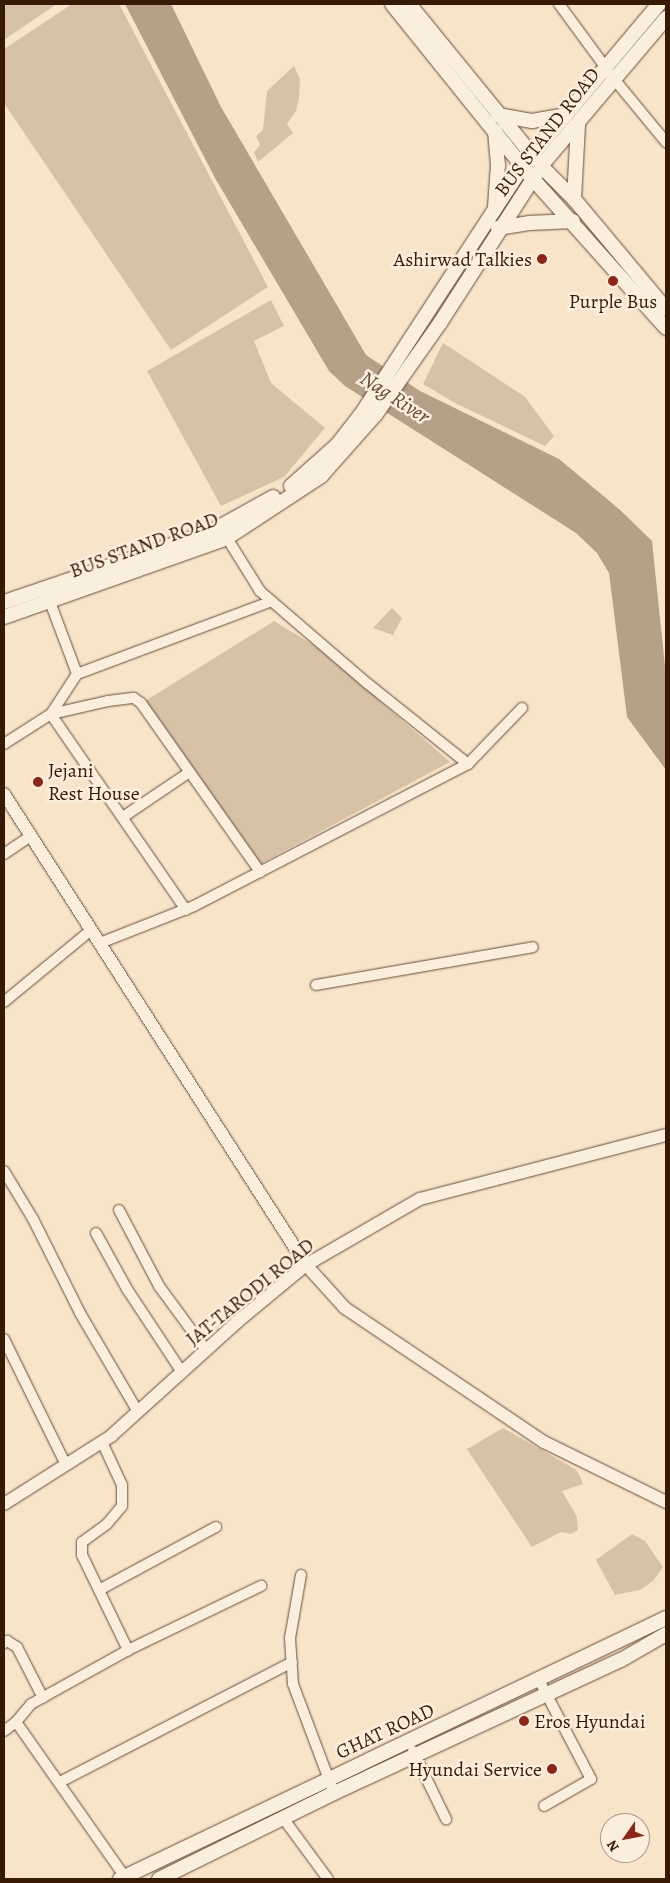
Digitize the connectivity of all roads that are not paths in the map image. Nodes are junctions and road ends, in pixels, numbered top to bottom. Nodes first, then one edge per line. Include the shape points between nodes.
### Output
1 (392, 4) edge
2 (409, 4) edge
3 (559, 4) edge
4 (659, 4) edge
5 (666, 18) edge
6 (606, 66) junction
7 (614, 79) junction
8 (498, 114) junction
9 (565, 115) junction
10 (578, 124) junction
11 (495, 130) junction
12 (666, 142) edge
13 (532, 162) junction
14 (532, 178) junction
15 (574, 199) junction
16 (494, 208) junction
17 (573, 221) junction
18 (498, 228) junction
19 (666, 308) edge
20 (666, 328) edge
21 (395, 374) junction
22 (371, 410) junction
23 (227, 538) junction
24 (47, 594) junction
25 (272, 601) junction
26 (4, 602) edge
27 (4, 617) edge
28 (77, 674) junction
29 (522, 708) dead end
30 (51, 714) junction
31 (4, 744) edge
32 (468, 764) junction
33 (188, 773) junction
34 (4, 794) edge
35 (123, 817) junction
36 (31, 836) junction
37 (4, 854) edge
38 (260, 872) junction
39 (186, 910) junction
40 (91, 930) junction
41 (100, 943) junction
42 (533, 947) dead end
43 (316, 985) dead end
44 (4, 1002) edge
45 (666, 1135) edge
46 (4, 1171) edge
47 (119, 1210) dead end
48 (96, 1233) dead end
49 (306, 1265) junction
50 (4, 1339) edge
51 (206, 1350) junction
52 (182, 1372) junction
53 (138, 1412) junction
54 (102, 1442) junction
55 (66, 1464) junction
56 (666, 1502) edge
57 (4, 1504) edge
58 (216, 1527) dead end
59 (301, 1575) dead end
60 (261, 1586) dead end
61 (99, 1590) junction
62 (666, 1618) edge
63 (666, 1634) edge
64 (4, 1643) edge
65 (128, 1650) junction
66 (292, 1662) junction
67 (539, 1680) junction
68 (546, 1692) junction
69 (43, 1698) junction
70 (16, 1722) junction
71 (4, 1731) edge
72 (410, 1742) junction
73 (415, 1757) junction
74 (330, 1779) junction
75 (60, 1782) junction
76 (334, 1793) junction
77 (544, 1806) dead end
78 (282, 1818) junction
79 (446, 1819) dead end
80 (122, 1878) edge
81 (159, 1879) edge
82 (328, 1879) edge

1 - 11 main road
2 - 8 main road
3 - 6 street
4 - 6 main road
5 - 7 main road, BUS STAND ROAD
6 - 7 street
6 - 9 main road
7 - 10 main road, BUS STAND ROAD
7 - 12 street
8 - 9 main road via 532,121
8 - 13 main road
9 - 13 main road
10 - 13 main road, BUS STAND ROAD
10 - 15 main road
11 - 13 main road
11 - 16 main road via 498,165
13 - 14 main road, BUS STAND ROAD
13 - 15 main road
13 - 16 main road
14 - 17 main road
14 - 18 main road, BUS STAND ROAD
15 - 19 main road
16 - 21 main road
17 - 18 main road
17 - 20 main road
18 - 21 main road, BUS STAND ROAD via 440,323
21 - 22 main road
22 - 23 main road, BUS STAND ROAD via 321,476
22 - 24 main road via 296,483 252,510 212,532
23 - 24 main road, BUS STAND ROAD
23 - 25 street via 260,590
24 - 26 main road
24 - 27 main road, BUS STAND ROAD
24 - 28 street
25 - 28 street
25 - 32 street
28 - 30 street
29 - 32 street
30 - 31 street
30 - 33 street via 134,698 148,712
30 - 35 street
32 - 38 street
33 - 35 street
33 - 38 street
34 - 36 street
35 - 39 street
36 - 37 street
36 - 40 street
38 - 39 street
39 - 41 street
40 - 41 street
40 - 44 street
41 - 49 street
42 - 43 street
45 - 49 street, JAT-TARODI ROAD via 420,1199
46 - 53 street via 33,1219 80,1313
47 - 51 street via 159,1286
48 - 52 street via 154,1333
49 - 51 street, JAT-TARODI ROAD
49 - 56 street via 345,1308 544,1442
50 - 55 street
51 - 52 street, JAT-TARODI ROAD
52 - 53 street, JAT-TARODI ROAD
53 - 54 street, JAT-TARODI ROAD
54 - 55 street, JAT-TARODI ROAD
54 - 61 street via 122,1485 122,1506 107,1524 82,1542 82,1555
55 - 57 street, JAT-TARODI ROAD
58 - 61 street
59 - 66 street via 290,1638
60 - 65 street
61 - 65 street
62 - 67 main road, GHAT ROAD
63 - 68 main road, GHAT ROAD via 621,1660
64 - 69 street via 7,1641 17,1647
65 - 69 street
66 - 74 street via 293,1684
66 - 75 street
67 - 68 street
67 - 72 main road, GHAT ROAD
68 - 73 main road, GHAT ROAD
68 - 77 street via 591,1779
69 - 70 street via 30,1704
70 - 71 street
70 - 75 street
72 - 73 street
72 - 74 main road, GHAT ROAD
73 - 76 main road, GHAT ROAD
73 - 79 street
74 - 76 street
74 - 80 main road, GHAT ROAD
75 - 80 street
76 - 78 main road, GHAT ROAD
78 - 81 main road, GHAT ROAD
78 - 82 street

